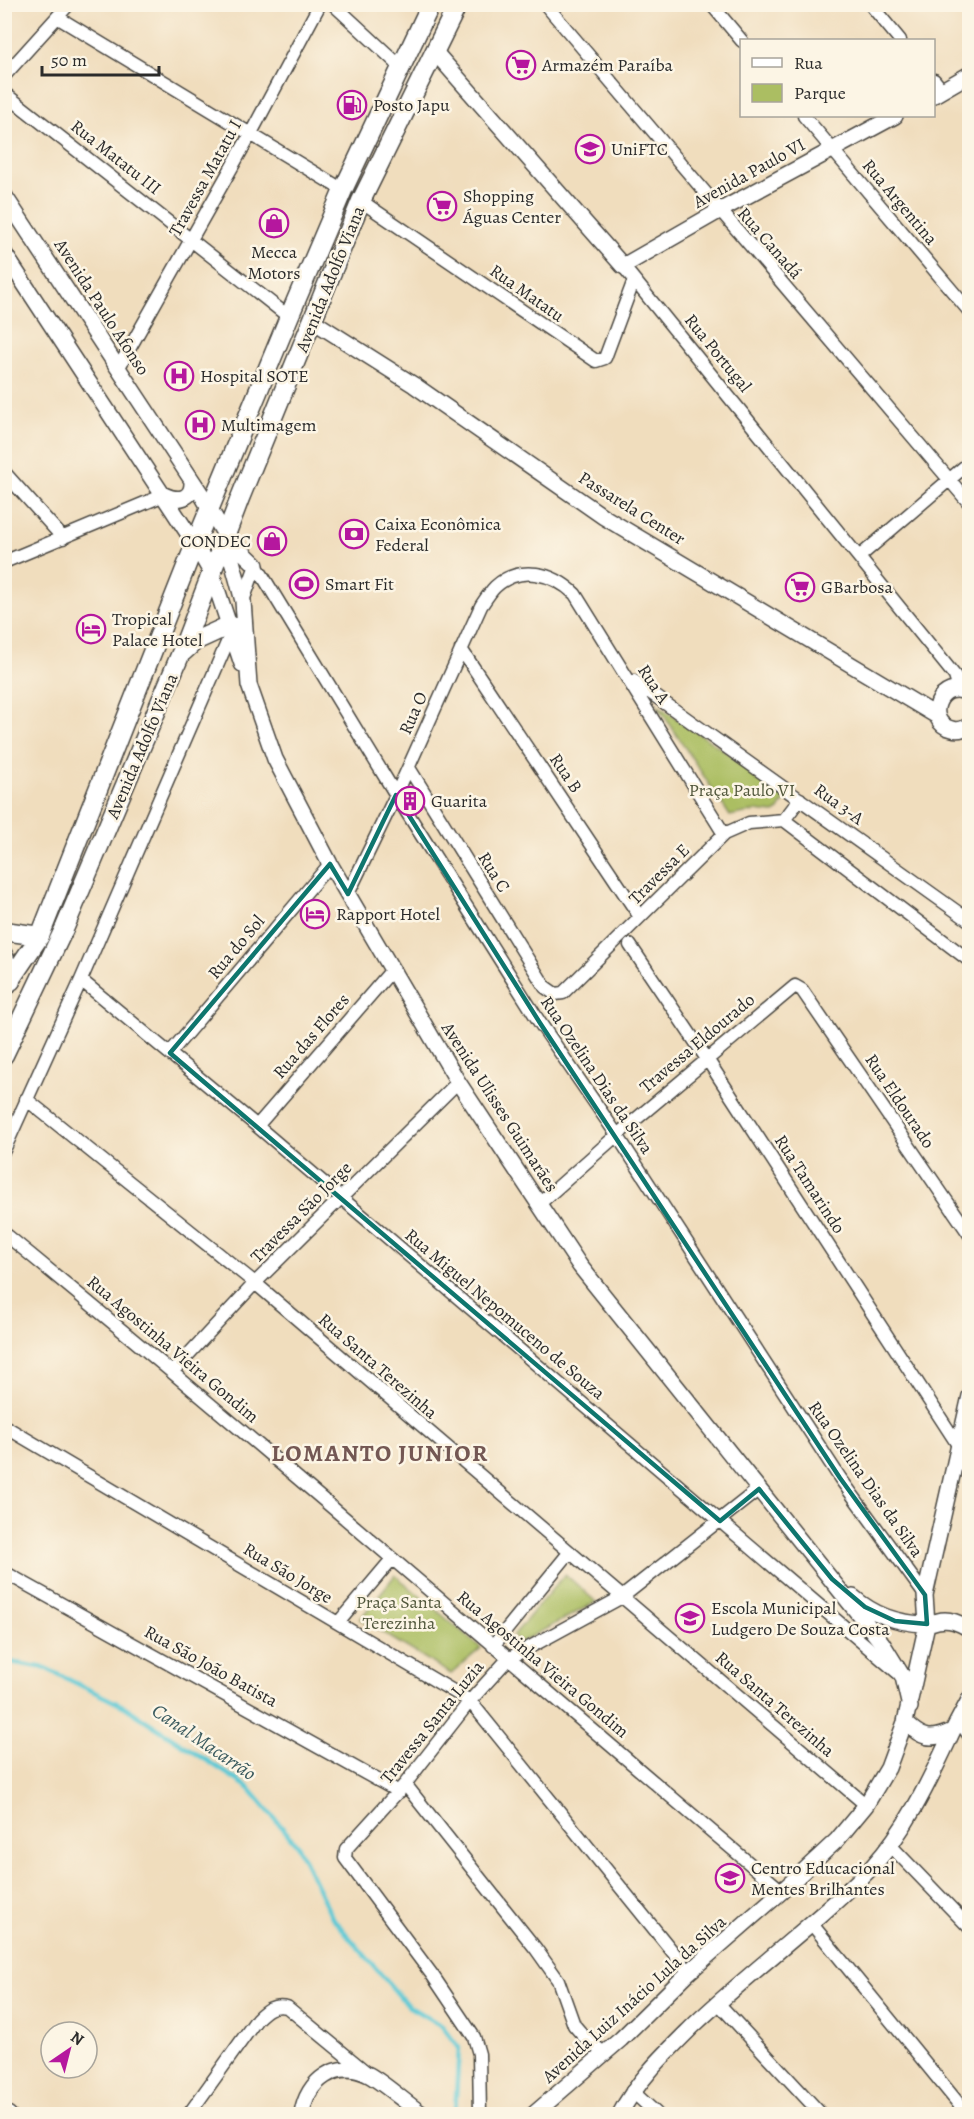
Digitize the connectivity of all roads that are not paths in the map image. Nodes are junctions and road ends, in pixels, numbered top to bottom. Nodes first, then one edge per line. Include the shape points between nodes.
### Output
1 (69, 4) edge
2 (320, 4) edge
3 (333, 4) edge
4 (431, 4) edge
5 (458, 4) edge
6 (545, 4) edge
7 (711, 4) edge
8 (870, 4) edge
9 (57, 17) junction
10 (899, 39) edge
11 (740, 40) edge
12 (434, 51) junction
13 (401, 67) junction
14 (969, 74) edge
15 (4, 76) edge
16 (936, 88) edge
17 (4, 93) edge
18 (805, 117) edge
19 (893, 117) edge
20 (250, 135) junction
21 (832, 149) junction
22 (343, 190) junction
23 (4, 195) edge
24 (361, 201) junction
25 (719, 211) junction
26 (192, 240) junction
27 (4, 253) edge
28 (623, 266) junction
29 (634, 280) junction
30 (969, 312) edge
31 (289, 317) junction
32 (314, 321) junction
33 (118, 367) junction
34 (969, 462) edge
35 (4, 472) edge
36 (949, 479) junction
37 (192, 481) junction
38 (164, 495) junction
39 (969, 504) edge
40 (210, 508) junction
41 (225, 535) junction
42 (63, 538) junction
43 (195, 544) junction
44 (859, 557) junction
45 (4, 562) edge
46 (255, 565) junction
47 (212, 574) junction
48 (536, 574) joint
49 (243, 601) junction
50 (231, 628) junction
51 (461, 649) junction
52 (181, 653) junction
53 (627, 676) junction
54 (249, 685) junction
55 (964, 692) edge
56 (937, 716) junction
57 (969, 727) edge
58 (409, 768) junction
59 (396, 795) junction
60 (800, 799) junction
61 (784, 820) junction
62 (724, 834) junction
63 (330, 864) junction
64 (348, 894) junction
65 (640, 917) junction
66 (969, 921) edge
67 (4, 931) edge
68 (40, 936) junction
69 (630, 945) dead end
70 (4, 956) edge
71 (969, 961) edge
72 (392, 970) junction
73 (81, 980) junction
74 (8, 985) edge
75 (800, 988) joint
76 (551, 993) joint
77 (170, 1053) junction
78 (4, 1055) edge
79 (707, 1059) junction
80 (458, 1082) junction
81 (26, 1099) junction
82 (257, 1126) junction
83 (617, 1135) junction
84 (4, 1150) edge
85 (341, 1198) junction
86 (539, 1204) junction
87 (4, 1233) edge
88 (969, 1235) edge
89 (255, 1283) junction
90 (172, 1371) junction
91 (969, 1396) edge
92 (4, 1426) edge
93 (958, 1444) junction
94 (759, 1489) junction
95 (720, 1521) junction
96 (569, 1553) junction
97 (392, 1559) junction
98 (4, 1572) edge
99 (832, 1579) junction
100 (926, 1595) junction
101 (622, 1597) junction
102 (338, 1623) junction
103 (927, 1624) junction
104 (969, 1629) edge
105 (493, 1646) junction
106 (508, 1659) junction
107 (903, 1677) junction
108 (969, 1698) edge
109 (470, 1701) junction
110 (908, 1715) junction
111 (956, 1725) junction
112 (969, 1734) edge
113 (402, 1788) junction
114 (866, 1805) junction
115 (890, 1845) junction
116 (782, 1891) junction
117 (811, 1923) junction
118 (969, 1928) edge
119 (689, 1972) junction
120 (718, 2003) junction
121 (604, 2054) junction
122 (370, 2076) junction
123 (632, 2091) junction
124 (4, 2110) edge
125 (192, 2114) edge
126 (10, 2115) edge
127 (302, 2115) edge
128 (422, 2115) edge
129 (480, 2115) edge
130 (534, 2115) edge
131 (620, 2115) edge
132 (657, 2115) edge
133 (821, 2115) edge
134 (967, 2115) edge

1 - 9 street
2 - 20 street, Travessa Matatu I
3 - 13 street
4 - 13 main road, Avenida Adolfo Viana
5 - 12 main road, Avenida Adolfo Viana
6 - 25 street, Rua Canadá
7 - 11 street
8 - 10 street
9 - 15 street
9 - 20 street
12 - 24 main road, Avenida Adolfo Viana
12 - 28 street, Rua Portugal
13 - 22 main road, Avenida Adolfo Viana
14 - 16 street
17 - 26 street, Rua Matatu III
18 - 21 street, Rua Argentina
19 - 21 street, Avenida Paulo VI
20 - 22 street
20 - 26 street, Travessa Matatu I
21 - 25 street, Avenida Paulo VI
21 - 30 street, Rua Argentina
22 - 31 main road, Avenida Adolfo Viana
23 - 33 street, Avenida Paulo Afonso
24 - 29 street, Rua Matatu via 596,361 605,358
24 - 32 main road, Avenida Adolfo Viana
25 - 28 street, Avenida Paulo VI
25 - 36 street, Rua Canadá
26 - 31 street, Rua Matatu III
26 - 33 street, Travessa Matatu I
27 - 38 street
28 - 29 street, Rua Portugal
29 - 44 street, Rua Portugal
31 - 40 main road, Avenida Adolfo Viana
32 - 41 main road, Avenida Adolfo Viana
32 - 56 street, Passarela Center via 604,517
33 - 37 street, Avenida Paulo Afonso
34 - 36 street
35 - 42 street
36 - 39 street, Rua Canadá
36 - 44 street
37 - 38 street via 188,496 179,499
37 - 40 street, Avenida Paulo Afonso
38 - 42 street
38 - 43 street
40 - 41 street, Avenida Paulo Afonso
40 - 43 main road, Avenida Adolfo Viana
41 - 46 street
41 - 47 main road, Avenida Adolfo Viana
41 - 49 street, Avenida Paulo Afonso
42 - 45 street
43 - 47 street
43 - 68 main road, Avenida Adolfo Viana
44 - 55 street, Rua Portugal
46 - 49 street
46 - 59 street, Rua Ozelina Dias da Silva
47 - 50 street
47 - 52 main road, Avenida Adolfo Viana
48 - 51 street, Rua O via 515,575 495,587 481,606
48 - 53 street, Rua A via 564,583 575,594
49 - 50 street
49 - 54 street, Avenida Ulisses Guimarães
50 - 52 main road via 195,641
50 - 54 street
50 - 73 street
51 - 58 street, Rua O
51 - 65 street, Rua B
52 - 78 main road, Avenida Adolfo Viana via 65,927
53 - 60 street, Rua 3-A
53 - 62 street, Rua A
54 - 63 street, Avenida Ulisses Guimarães via 275,759
55 - 56 street via 946,693 940,698
56 - 57 street, Passarela Center via 947,728
58 - 59 street, Rua O
58 - 76 street, Rua C
59 - 64 street, Rua O
59 - 83 street, Rua Ozelina Dias da Silva via 540,1023
60 - 61 street
60 - 66 street, Rua 3-A
61 - 62 street, Travessa E via 748,823
61 - 71 street
62 - 65 street, Travessa E
63 - 64 street, Avenida Ulisses Guimarães
63 - 77 street, Rua do Sol
64 - 72 street, Avenida Ulisses Guimarães
65 - 76 street, Travessa E via 563,993
67 - 68 main road
68 - 74 main road, Avenida Adolfo Viana
69 - 79 street, Rua Tamarindo
70 - 74 main road
72 - 80 street, Avenida Ulisses Guimarães
72 - 82 street, Rua das Flores
73 - 77 street, Rua Miguel Nepomuceno de Souza
73 - 81 street
75 - 79 street, Travessa Eldourado via 792,986
75 - 88 street, Rua Eldourado
77 - 82 street, Rua Miguel Nepomuceno de Souza
79 - 83 street, Travessa Eldourado
79 - 93 street, Rua Tamarindo
80 - 85 street, Travessa São Jorge
80 - 86 street, Avenida Ulisses Guimarães
81 - 84 street
81 - 89 street, Rua Santa Terezinha
82 - 85 street, Rua Miguel Nepomuceno de Souza
83 - 86 street, Travessa Eldourado
83 - 100 street, Rua Ozelina Dias da Silva via 840,1478
85 - 89 street, Travessa São Jorge
85 - 95 street, Rua Miguel Nepomuceno de Souza
86 - 94 street, Avenida Ulisses Guimarães via 583,1270
87 - 90 street, Rua Agostinha Vieira Gondim
89 - 90 street, Travessa São Jorge
89 - 96 street, Rua Santa Terezinha
90 - 97 street, Rua Agostinha Vieira Gondim
91 - 93 street, Avenida Luiz Inácio Lula da Silva
92 - 102 street, Rua São Jorge
93 - 100 street, Avenida Luiz Inácio Lula da Silva
94 - 95 street, Travessa Santa Luzia
94 - 99 street, Avenida Ulisses Guimarães
95 - 101 street, Travessa Santa Luzia
95 - 107 street, Rua Miguel Nepomuceno de Souza
96 - 101 street, Rua Santa Terezinha
96 - 105 street
97 - 102 street
97 - 105 street, Rua Agostinha Vieira Gondim
98 - 113 street, Rua São João Batista
99 - 103 street via 880,1616
99 - 107 street
100 - 103 street, Avenida Luiz Inácio Lula da Silva
101 - 106 street, Travessa Santa Luzia
101 - 114 street, Rua Santa Terezinha
102 - 109 street, Rua São Jorge
103 - 104 street via 956,1621
103 - 110 street, Avenida Luiz Inácio Lula da Silva
105 - 106 street, Rua Agostinha Vieira Gondim
106 - 109 street, Travessa Santa Luzia
106 - 116 street, Rua Agostinha Vieira Gondim
107 - 110 street
108 - 111 street
109 - 113 street, Travessa Santa Luzia
109 - 119 street, Rua São Jorge
110 - 111 street via 914,1730 925,1737 937,1738
110 - 114 street, Avenida Luiz Inácio Lula da Silva via 888,1768
111 - 112 street
111 - 115 street via 921,1796
113 - 121 street, Rua São João Batista via 536,1948 558,1980 574,2025
113 - 129 street, Travessa Santa Luzia via 348,1845 345,1858 474,2037 479,2054
114 - 116 street, Avenida Luiz Inácio Lula da Silva via 837,1840
115 - 117 street
115 - 118 street
116 - 119 street, Avenida Luiz Inácio Lula da Silva
117 - 120 street
117 - 134 street
119 - 121 street, Avenida Luiz Inácio Lula da Silva
120 - 123 street
120 - 133 street
121 - 130 street, Avenida Luiz Inácio Lula da Silva
122 - 125 street via 287,2007 279,2005 257,2019
122 - 127 street via 352,2070 328,2074 309,2092
122 - 128 street
123 - 131 street
123 - 132 street
124 - 126 street

